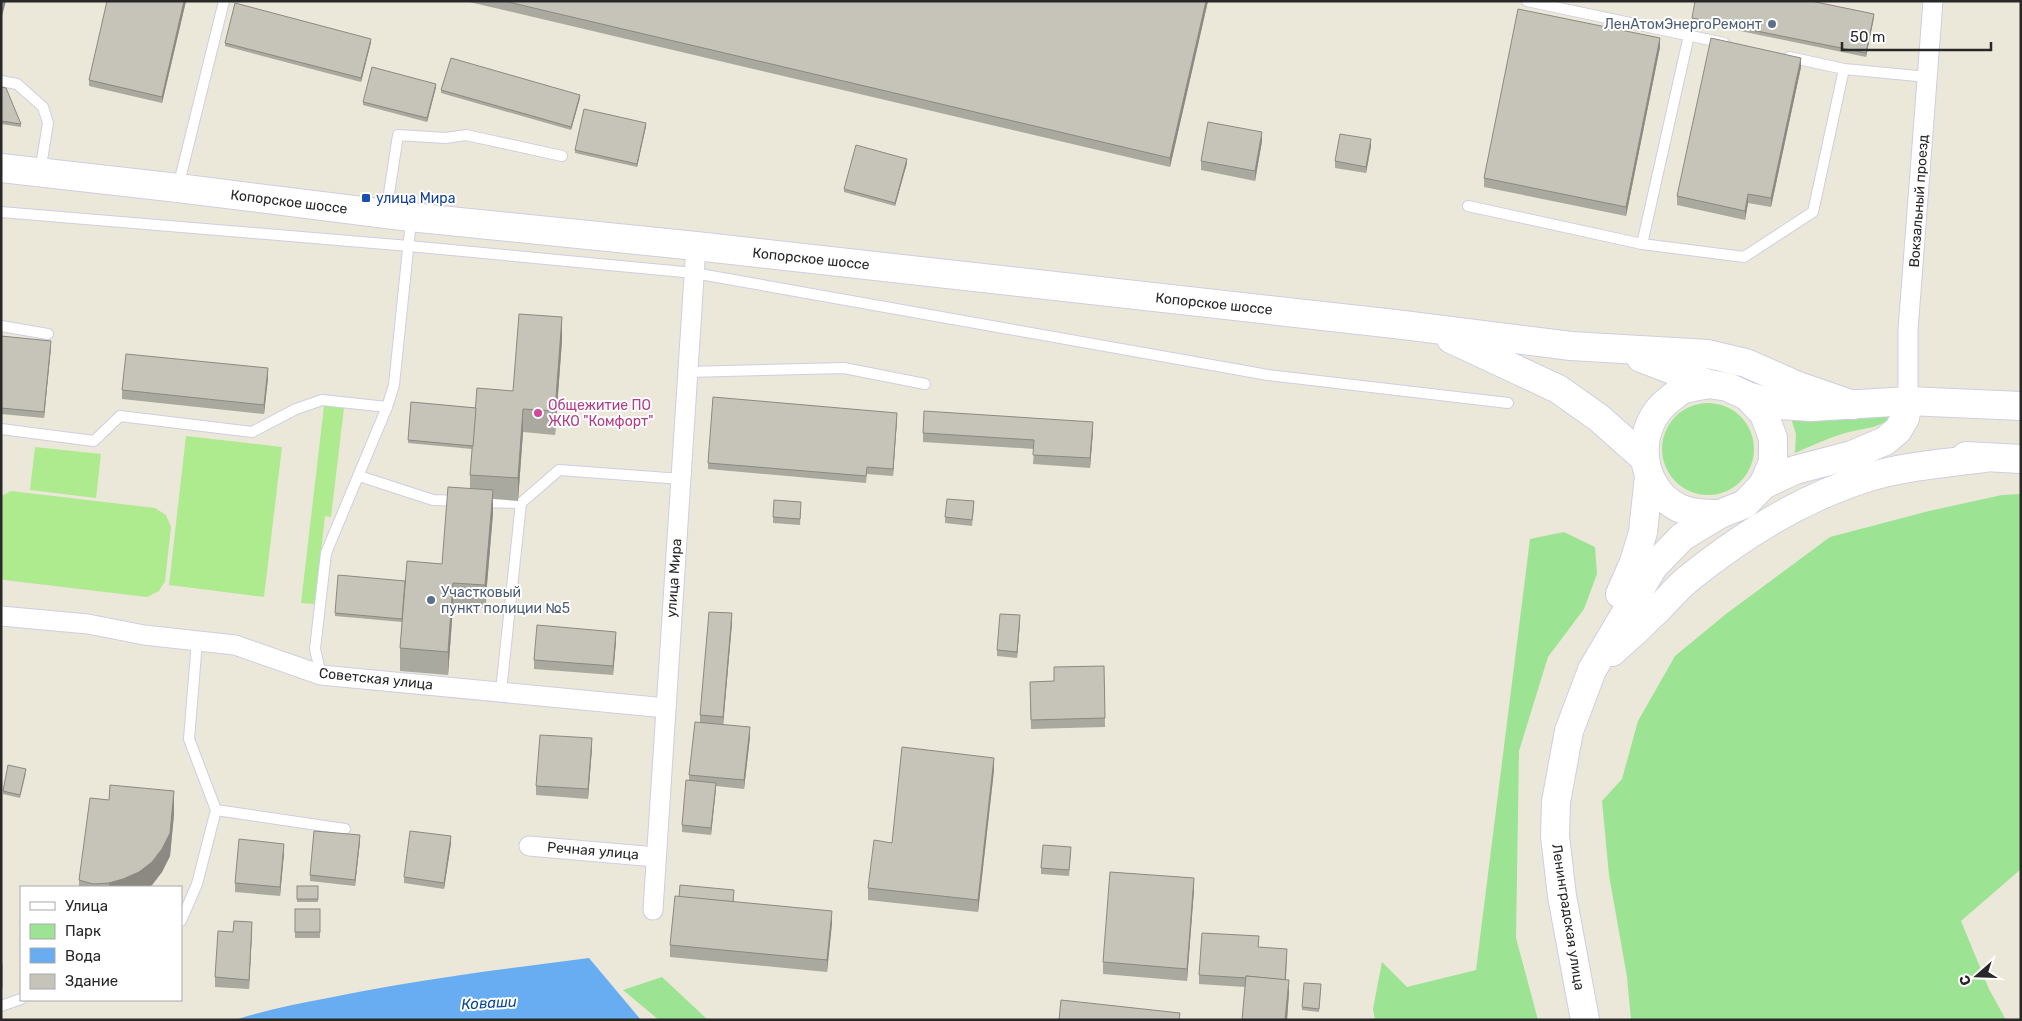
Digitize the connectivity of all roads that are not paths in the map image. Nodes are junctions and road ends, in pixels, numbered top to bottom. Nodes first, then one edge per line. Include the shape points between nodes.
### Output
1 (224, 1) edge
2 (1527, 1) edge
3 (1933, 1) edge
4 (1688, 36) junction
5 (1737, 46) edge
6 (1776, 54) edge
7 (1844, 69) junction
8 (1928, 77) junction
9 (1, 81) edge
10 (562, 156) dead end
11 (1, 168) edge
12 (40, 172) junction
13 (178, 188) junction
14 (1468, 206) dead end
15 (1, 212) edge
16 (398, 215) junction
17 (1642, 244) junction
18 (409, 246) junction
19 (696, 246) junction
20 (694, 273) junction
21 (1, 326) edge
22 (1426, 328) junction
23 (48, 334) dead end
24 (1621, 350) junction
25 (688, 372) junction
26 (924, 384) dead end
27 (1709, 384) junction
28 (1747, 396) junction
29 (1908, 401) junction
30 (1508, 403) dead end
31 (1853, 405) junction
32 (2021, 406) edge
33 (387, 407) junction
34 (1, 429) edge
35 (1852, 455) junction
36 (1985, 458) junction
37 (2021, 459) edge
38 (1646, 467) junction
39 (359, 476) junction
40 (681, 479) junction
41 (1763, 485) junction
42 (521, 503) junction
43 (1720, 514) junction
44 (1, 616) edge
45 (197, 641) junction
46 (1592, 670) junction
47 (321, 675) junction
48 (501, 691) junction
49 (666, 708) junction
50 (216, 810) junction
51 (345, 829) dead end
52 (530, 846) dead end
53 (656, 857) junction
54 (652, 910) dead end
55 (182, 919) edge
56 (20, 998) edge
57 (1, 1006) edge
58 (1585, 1020) edge

1 - 13 lane
2 - 4 lane
3 - 8 street, Вокзальный проезд
4 - 5 lane
4 - 17 lane
6 - 7 lane
7 - 8 lane
7 - 17 lane via 1813,212 1744,257
8 - 29 street, Вокзальный проезд via 1908,330
9 - 12 lane via 17,84 43,107 48,123
10 - 16 lane via 466,135 446,138 398,134
11 - 12 main road, Копорское шоссе
12 - 13 main road, Копорское шоссе
13 - 16 main road, Копорское шоссе
14 - 17 lane
15 - 18 lane
16 - 18 lane
16 - 19 main road, Копорское шоссе
18 - 20 lane
18 - 33 lane via 394,385
19 - 20 street, улица Мира
19 - 22 main road, Копорское шоссе
20 - 25 street, улица Мира
20 - 30 lane via 1268,375
21 - 23 lane
22 - 24 main road, Копорское шоссе
22 - 38 main road via 1558,389 1599,418
24 - 27 main road
24 - 31 main road via 1708,354 1746,363
25 - 26 lane via 844,368
25 - 40 street, улица Мира
27 - 28 main road via 1728,387
27 - 38 main road via 1682,390 1659,406 1646,430
28 - 31 main road via 1780,405
28 - 41 main road via 1764,414 1773,438 1773,462
29 - 31 main road
29 - 32 main road
29 - 35 main road via 1905,418 1898,430 1885,441
33 - 34 lane via 322,400 296,408 252,432 120,416 94,441
33 - 39 lane
35 - 36 main road via 1908,452
35 - 41 main road via 1795,470
36 - 37 main road
36 - 46 main road via 1870,477 1775,518 1687,580
38 - 43 main road via 1661,494 1678,507 1699,514
38 - 46 main road via 1643,532 1634,562 1603,629
39 - 42 lane via 433,500
39 - 47 lane via 326,554 315,649
40 - 42 lane via 559,470
40 - 49 street, улица Мира
41 - 43 main road via 1744,504
42 - 48 lane
43 - 46 main road via 1682,537 1653,567
44 - 45 street, Советская улица via 88,624 144,636
45 - 47 street, Советская улица via 235,645
45 - 50 lane via 189,739
46 - 58 main road, Ленинградская улица via 1569,731 1556,802 1555,836 1562,896
47 - 48 street, Советская улица
48 - 49 street, Советская улица
49 - 53 street, улица Мира
50 - 51 lane
50 - 55 lane via 197,884
52 - 53 street, Речная улица
53 - 54 street, улица Мира
56 - 57 lane

